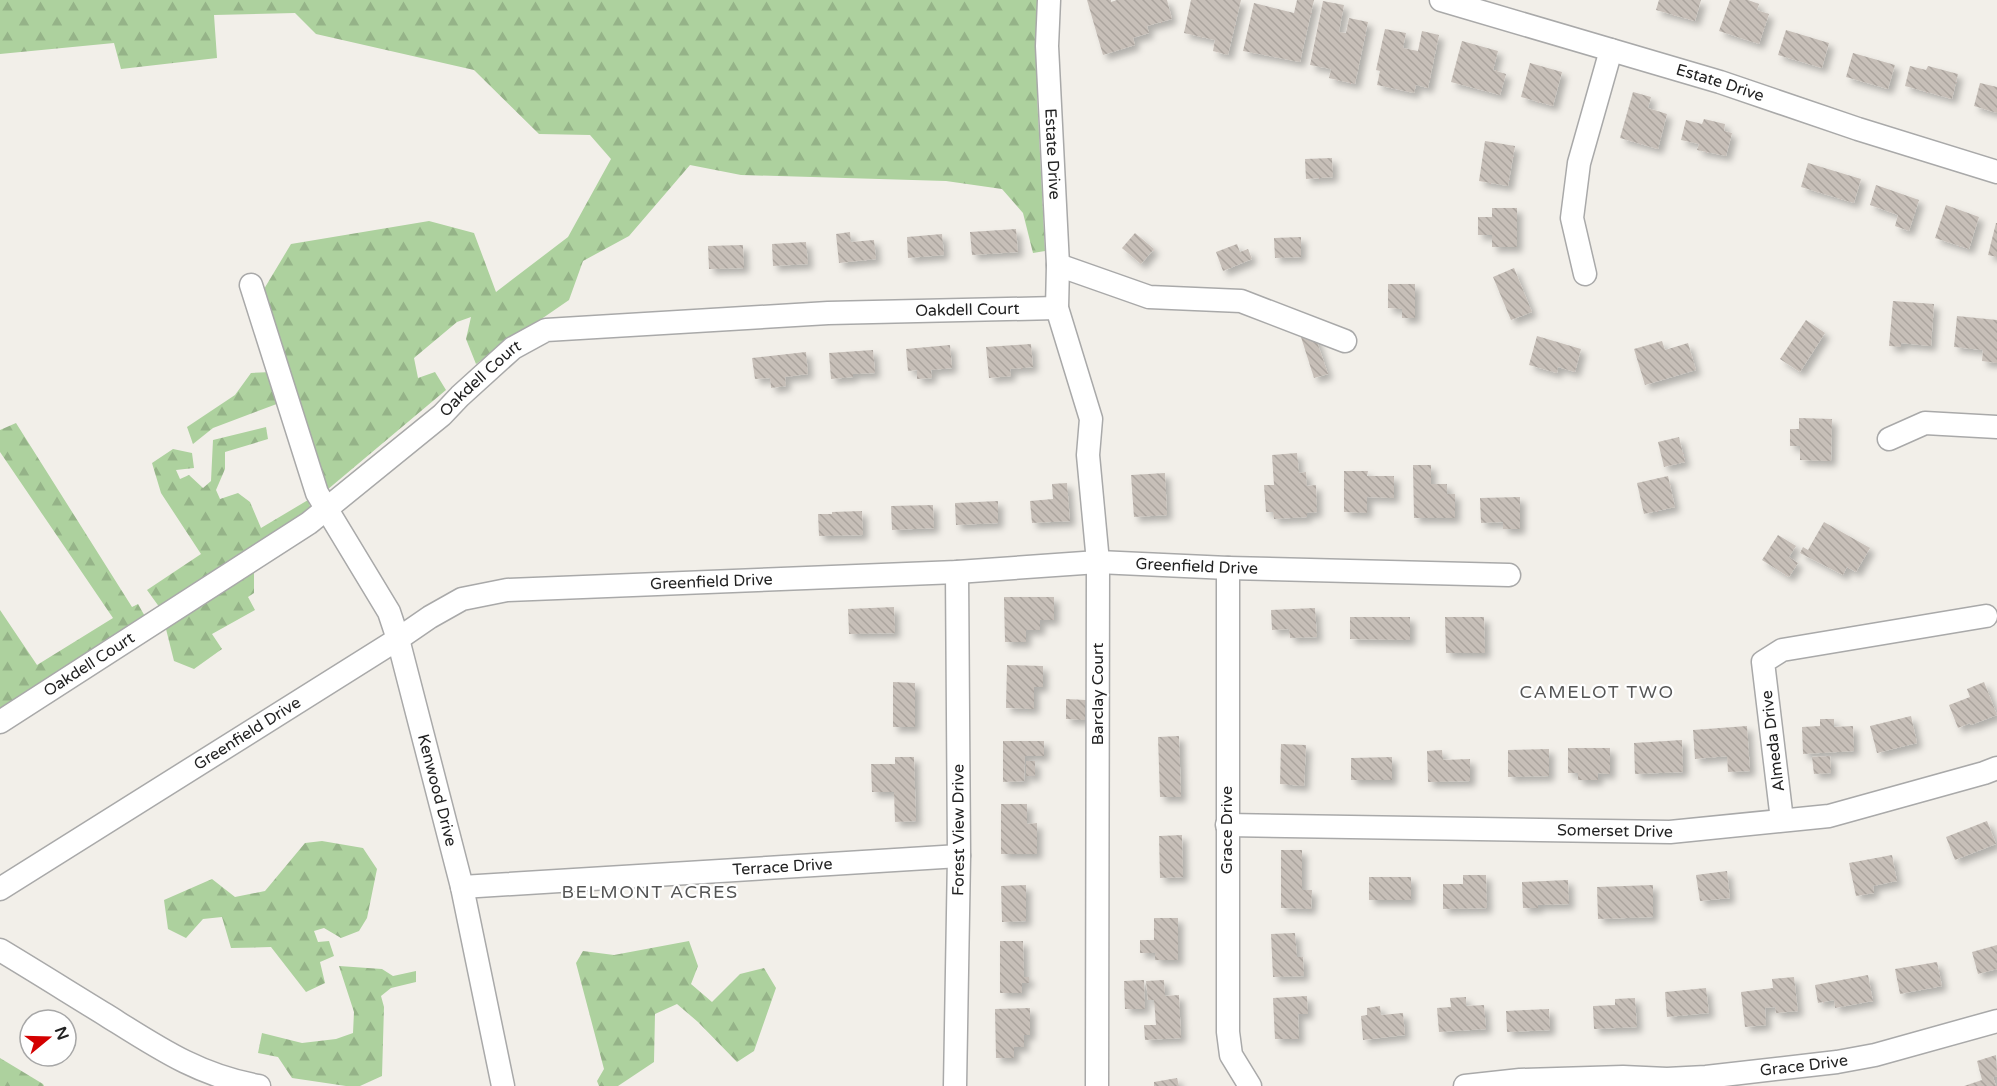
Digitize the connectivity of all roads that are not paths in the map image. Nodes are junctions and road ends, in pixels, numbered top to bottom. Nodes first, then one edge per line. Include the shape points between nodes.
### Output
1 (1049, 0) edge
2 (1441, 0) edge
3 (1611, 50) junction
4 (1997, 172) edge
5 (1058, 265) junction
6 (1585, 274) dead end
7 (251, 285) dead end
8 (1057, 308) junction
9 (1345, 341) dead end
10 (1997, 427) edge
11 (1889, 439) dead end
12 (326, 511) junction
13 (1098, 562) junction
14 (1228, 568) junction
15 (957, 572) junction
16 (1509, 575) dead end
17 (1986, 616) dead end
18 (398, 639) junction
19 (0, 722) edge
20 (1997, 768) edge
21 (1782, 820) junction
22 (1227, 825) junction
23 (959, 856) junction
24 (462, 887) junction
25 (0, 889) edge
26 (0, 950) edge
27 (1997, 1021) edge
28 (259, 1086) edge
29 (503, 1086) edge
30 (955, 1086) edge
31 (1097, 1086) edge
32 (1250, 1086) edge
33 (1465, 1086) edge

1 - 5 street, Estate Drive via 1047,46
2 - 3 street, Estate Drive
3 - 4 street, Estate Drive
3 - 6 street via 1579,163 1572,218
5 - 8 street, Estate Drive
5 - 9 street via 1149,297 1242,301
7 - 12 street, Kenwood Drive
8 - 12 street, Oakdell Court via 828,313 546,330 513,348 442,415
8 - 13 street, Barclay Court via 1090,419 1088,455
10 - 11 street via 1926,423
12 - 18 street, Kenwood Drive via 389,612
12 - 19 street, Oakdell Court
13 - 14 street, Greenfield Drive
13 - 15 street, Greenfield Drive
13 - 31 street, Barclay Court
14 - 16 street, Greenfield Drive
14 - 22 street, Grace Drive
15 - 18 street, Greenfield Drive via 507,590 462,599
15 - 23 street, Forest View Drive
17 - 21 street, Almeda Drive via 1782,650 1764,662
18 - 24 street, Kenwood Drive
18 - 25 street, Greenfield Drive
20 - 21 street, Somerset Drive via 1829,816
21 - 22 street, Somerset Drive via 1670,832
22 - 32 street, Grace Drive via 1228,1032 1231,1055
23 - 24 street, Terrace Drive
23 - 30 street, Forest View Drive
24 - 29 street, Kenwood Drive
26 - 28 street via 199,1070
27 - 33 street, Grace Drive via 1837,1062 1706,1077 1531,1080

